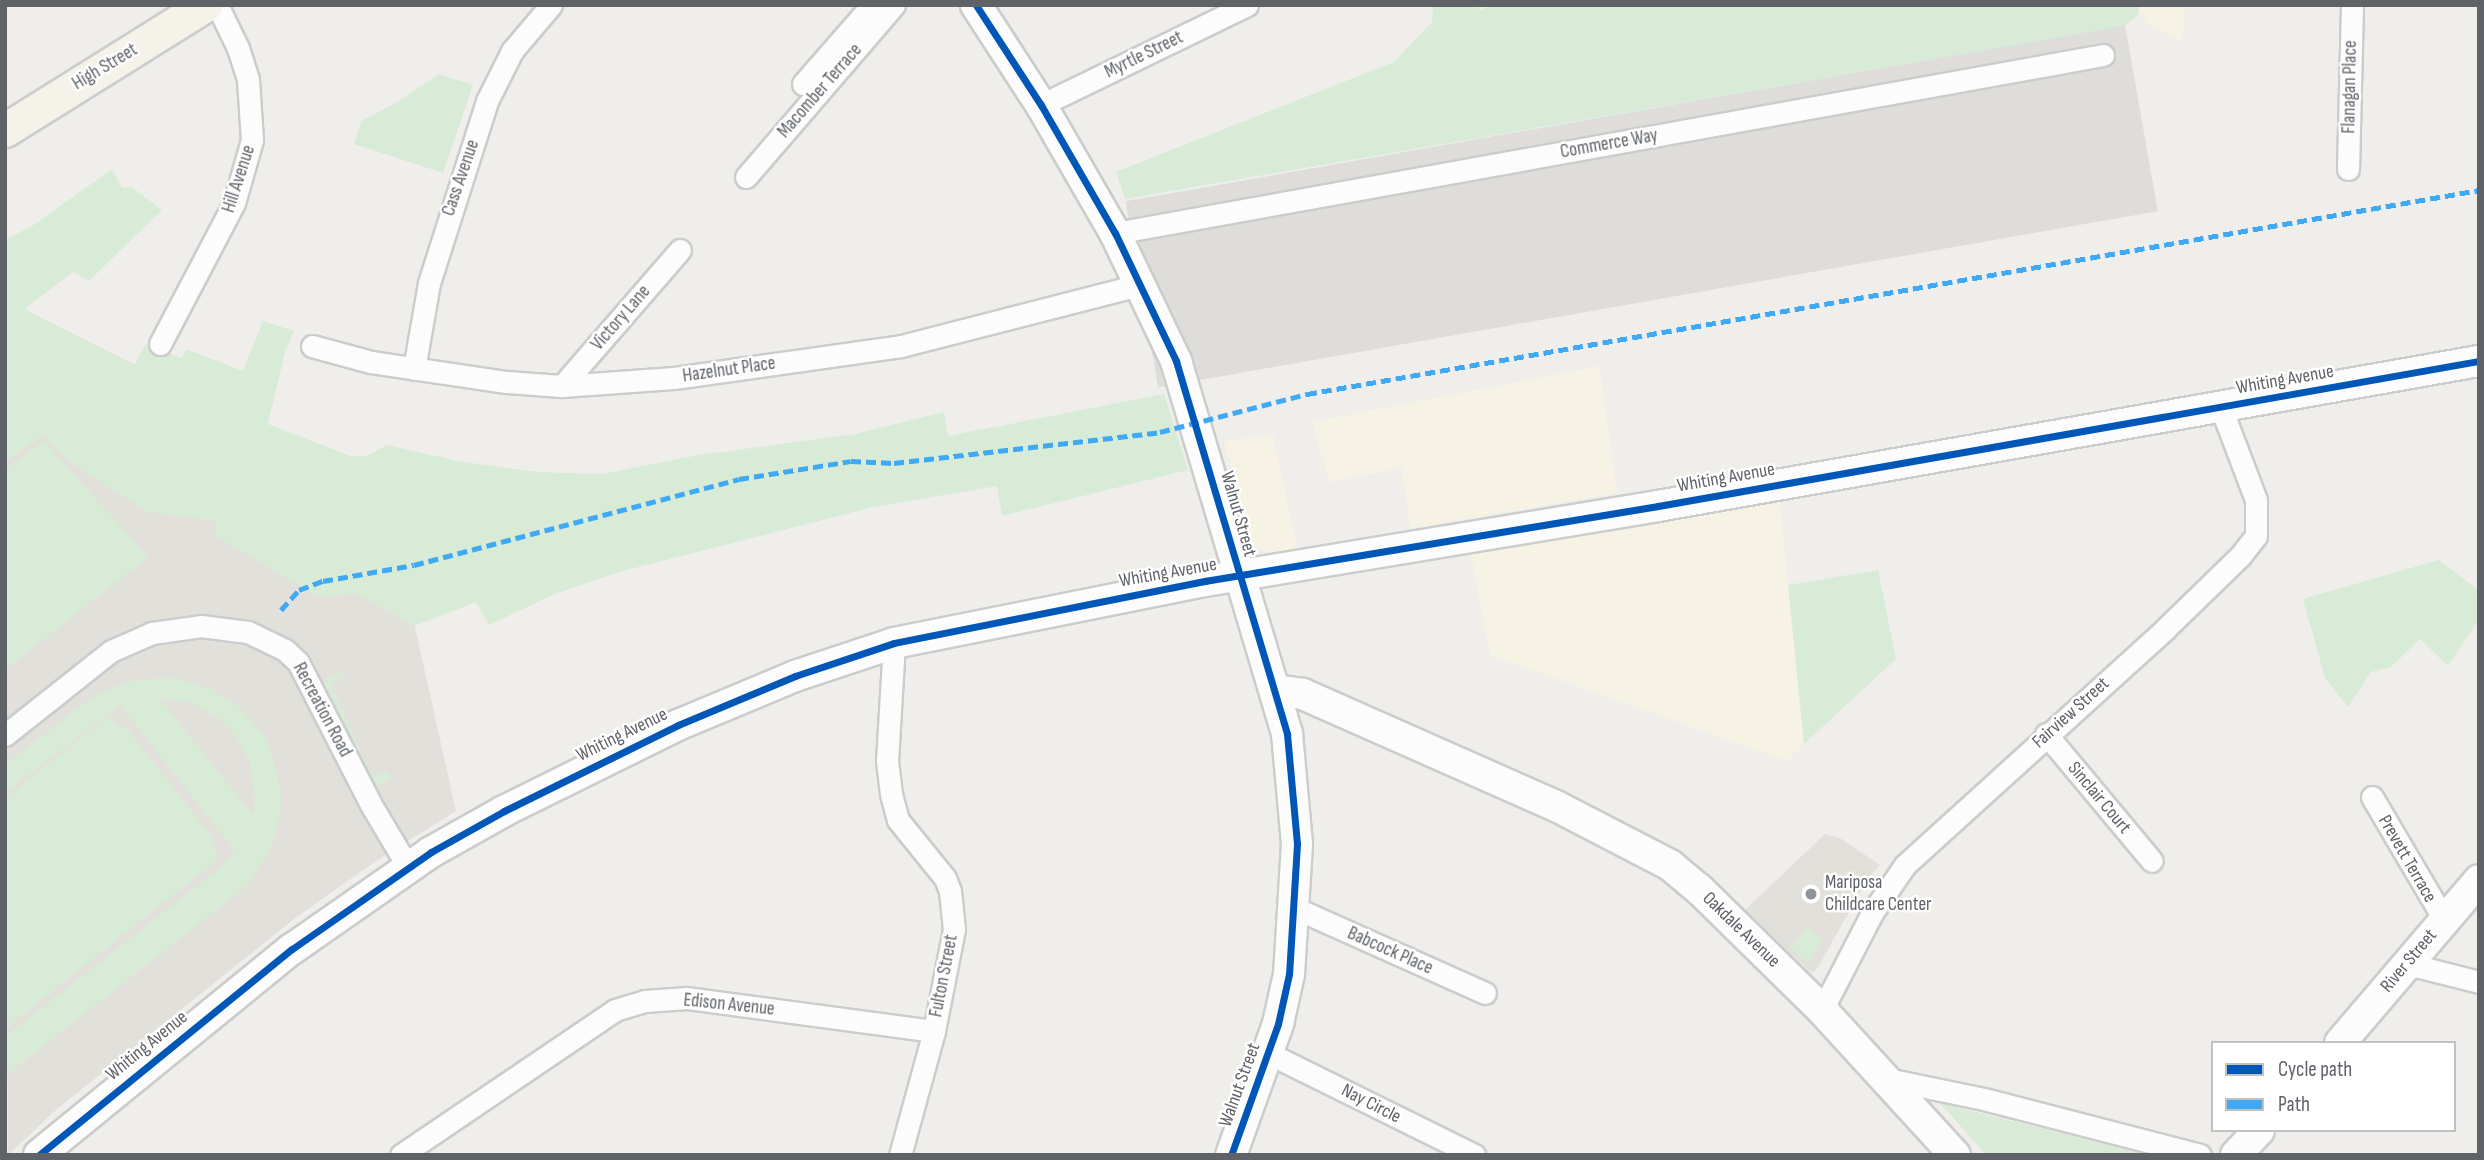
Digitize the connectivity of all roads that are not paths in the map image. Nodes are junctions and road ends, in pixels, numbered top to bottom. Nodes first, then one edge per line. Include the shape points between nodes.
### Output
1 (205, 5) edge
2 (217, 5) edge
3 (551, 5) edge
4 (872, 5) edge
5 (894, 5) edge
6 (976, 5) edge
7 (1247, 5) edge
8 (2352, 5) edge
9 (2103, 55) dead end
10 (803, 84) dead end
11 (1041, 105) junction
12 (5, 130) edge
13 (2348, 169) dead end
14 (746, 177) dead end
15 (1115, 233) junction
16 (680, 250) dead end
17 (1142, 284) junction
18 (160, 344) dead end
19 (312, 346) dead end
20 (2479, 361) edge
21 (414, 369) junction
22 (562, 386) junction
23 (2221, 408) junction
24 (1239, 577) junction
25 (894, 643) junction
26 (1275, 690) junction
27 (2046, 734) junction
28 (5, 735) edge
29 (2372, 797) dead end
30 (2152, 861) dead end
31 (408, 867) junction
32 (2479, 880) edge
33 (1295, 908) junction
34 (2444, 919) junction
35 (2407, 964) junction
36 (2479, 982) edge
37 (1485, 993) dead end
38 (1822, 1010) junction
39 (933, 1031) junction
40 (2342, 1041) edge
41 (1268, 1053) junction
42 (1887, 1079) junction
43 (2257, 1132) edge
44 (39, 1155) edge
45 (401, 1155) edge
46 (900, 1155) edge
47 (1231, 1155) edge
48 (1474, 1155) edge
49 (1955, 1155) edge
50 (2200, 1155) edge
51 (2236, 1155) edge

1 - 12 main road, High Street
2 - 18 street, Hill Avenue via 248,79 252,140 234,203
3 - 21 street, Cass Avenue via 512,51 488,101 429,283
4 - 10 street
5 - 14 street, Macomber Terrace
6 - 11 street, Walnut Street
7 - 11 street, Myrtle Street
8 - 13 street, Flanagan Place
9 - 15 street, Commerce Way
11 - 15 street, Walnut Street
15 - 17 street, Walnut Street
16 - 22 street, Victory Lane
17 - 22 street, Hazelnut Place via 901,346 674,378
17 - 24 street, Walnut Street via 1176,361
19 - 21 street, Hazelnut Place
20 - 23 street, Whiting Avenue
21 - 22 street, Hazelnut Place
23 - 24 street, Whiting Avenue
23 - 27 street, Fairview Street via 2256,500 2256,536 2165,629
24 - 25 street, Whiting Avenue
24 - 26 street, Walnut Street
25 - 31 street, Whiting Avenue via 794,676 678,724 504,811
25 - 39 street, Fulton Street via 887,761 891,794 898,820 945,878 954,929
26 - 33 street, Walnut Street via 1292,772 1297,833
26 - 38 street, Oakdale Avenue via 1303,694 1556,806 1670,865
27 - 30 street, Sinclair Court
27 - 38 street, Fairview Street via 1895,877
28 - 31 street, Recreation Road via 111,651 152,633 201,626 248,632 285,650 308,677 370,803
29 - 34 street, Prevett Terrace
31 - 44 street, Whiting Avenue via 257,976
32 - 34 street, River Street
33 - 37 street, Babcock Place
33 - 41 street, Walnut Street via 1285,998
34 - 35 street, River Street
35 - 36 street
35 - 40 street, River Street
38 - 42 street, Oakdale Avenue
39 - 45 street, Edison Avenue via 687,998 645,1001 615,1010
39 - 46 street, Fulton Street
41 - 47 street, Walnut Street
41 - 48 street, Nay Circle
42 - 49 street, Oakdale Avenue
42 - 50 street
43 - 51 street

